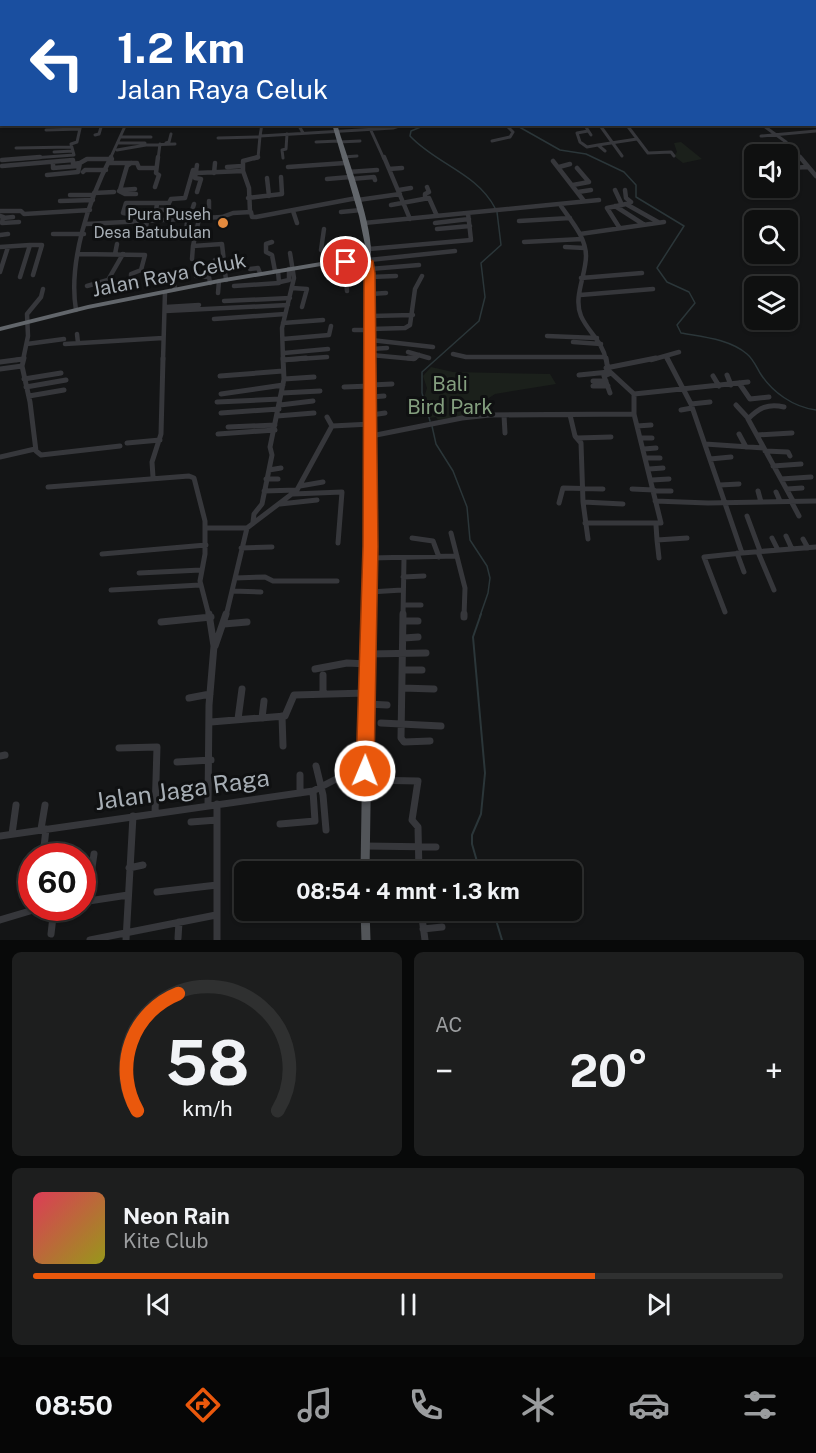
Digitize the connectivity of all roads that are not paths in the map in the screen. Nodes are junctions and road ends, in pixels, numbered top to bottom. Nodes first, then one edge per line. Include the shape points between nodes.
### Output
1 (101, 126) edge
2 (125, 126) edge
3 (261, 126) edge
4 (299, 126) edge
5 (319, 126) edge
6 (400, 126) edge
7 (507, 126) edge
8 (585, 126) edge
9 (599, 126) edge
10 (627, 126) edge
11 (764, 126) edge
12 (81, 127) edge
13 (335, 127) edge
14 (368, 127) edge
15 (46, 130) dead end
16 (321, 131) junction
17 (816, 131) edge
18 (303, 133) junction
19 (171, 134) dead end
20 (288, 134) junction
21 (776, 134) junction
22 (95, 135) dead end
23 (260, 136) junction
24 (761, 136) dead end
25 (122, 137) junction
26 (151, 137) dead end
27 (218, 138) dead end
28 (637, 139) junction
29 (360, 141) dead end
30 (492, 141) dead end
31 (316, 142) dead end
32 (339, 142) junction
33 (611, 142) junction
34 (160, 144) junction
35 (175, 144) dead end
36 (787, 144) edge
37 (598, 145) junction
38 (118, 147) junction
39 (16, 148) dead end
40 (72, 149) junction
41 (605, 151) dead end
42 (54, 152) dead end
43 (798, 155) edge
44 (357, 156) dead end
45 (622, 156) dead end
46 (674, 156) dead end
47 (800, 157) joint
48 (283, 158) dead end
49 (300, 158) dead end
50 (2, 160) dead end
51 (344, 160) junction
52 (111, 161) junction
53 (553, 161) dead end
54 (54, 163) dead end
55 (130, 163) junction
56 (215, 163) dead end
57 (570, 164) dead end
58 (80, 165) junction
59 (2, 166) dead end
60 (302, 166) junction
61 (808, 166) junction
62 (227, 167) dead end
63 (288, 167) dead end
64 (559, 167) junction
65 (798, 167) edge
66 (156, 168) junction
67 (402, 168) dead end
68 (577, 168) dead end
69 (195, 169) junction
70 (243, 169) junction
71 (389, 169) junction
72 (106, 170) junction
73 (377, 170) dead end
74 (83, 172) dead end
75 (214, 173) junction
76 (47, 175) dead end
77 (350, 176) junction
78 (816, 176) edge
79 (281, 177) dead end
80 (267, 178) dead end
81 (327, 179) dead end
82 (375, 180) dead end
83 (573, 185) junction
84 (155, 187) dead end
85 (427, 187) dead end
86 (411, 188) dead end
87 (591, 190) dead end
88 (615, 190) dead end
89 (625, 190) dead end
90 (136, 191) dead end
91 (114, 192) dead end
92 (197, 192) dead end
93 (399, 192) junction
94 (578, 192) junction
95 (70, 195) dead end
96 (94, 196) junction
97 (269, 196) junction
98 (248, 198) junction
99 (425, 198) junction
100 (357, 199) junction
101 (60, 201) dead end
102 (209, 201) dead end
103 (584, 201) junction
104 (599, 201) dead end
105 (137, 203) junction
106 (404, 203) junction
107 (194, 204) dead end
108 (624, 204) junction
109 (10, 205) dead end
110 (391, 205) dead end
111 (561, 206) junction
112 (615, 207) junction
113 (90, 210) junction
114 (361, 210) junction
115 (8, 211) junction
116 (293, 211) junction
117 (250, 212) junction
118 (340, 212) dead end
119 (468, 213) junction
120 (130, 214) junction
121 (1, 215) edge
122 (435, 216) junction
123 (13, 217) dead end
124 (209, 218) junction
125 (570, 218) junction
126 (199, 219) junction
127 (410, 219) junction
128 (469, 219) junction
129 (188, 220) junction
130 (147, 221) junction
131 (519, 221) dead end
132 (19, 222) dead end
133 (128, 222) junction
134 (297, 223) dead end
135 (364, 223) junction
136 (86, 224) junction
137 (643, 224) junction
138 (436, 226) junction
139 (470, 226) junction
140 (619, 227) junction
141 (324, 229) dead end
142 (145, 233) dead end
143 (8, 234) dead end
144 (53, 234) dead end
145 (84, 234) junction
146 (186, 234) dead end
147 (0, 235) edge
148 (581, 236) junction
149 (441, 241) junction
150 (272, 242) dead end
151 (524, 242) dead end
152 (117, 244) dead end
153 (30, 245) junction
154 (8, 246) junction
155 (194, 246) junction
156 (0, 247) edge
157 (565, 247) dead end
158 (369, 248) junction
159 (585, 248) junction
160 (325, 250) junction
161 (455, 251) dead end
162 (290, 253) dead end
163 (80, 254) junction
164 (115, 254) junction
165 (123, 254) junction
166 (398, 258) junction
167 (192, 259) dead end
168 (215, 260) dead end
169 (345, 262) junction
170 (328, 263) junction
171 (368, 265) junction
172 (419, 265) dead end
173 (400, 267) junction
174 (292, 268) junction
175 (250, 269) dead end
176 (276, 271) junction
177 (0, 272) edge
178 (172, 273) dead end
179 (260, 273) dead end
180 (642, 273) dead end
181 (33, 275) dead end
182 (196, 276) dead end
183 (396, 276) dead end
184 (422, 276) dead end
185 (20, 277) dead end
186 (328, 278) dead end
187 (581, 278) junction
188 (223, 281) junction
189 (280, 282) junction
190 (210, 283) junction
191 (131, 284) dead end
192 (87, 286) dead end
193 (234, 286) dead end
194 (292, 288) junction
195 (43, 289) dead end
196 (653, 289) dead end
197 (175, 290) junction
198 (347, 291) dead end
199 (165, 292) junction
200 (218, 293) dead end
201 (386, 293) dead end
202 (370, 294) junction
203 (580, 294) junction
204 (290, 298) junction
205 (224, 301) dead end
206 (199, 305) dead end
207 (288, 305) junction
208 (302, 307) dead end
209 (166, 309) junction
210 (76, 310) junction
211 (285, 314) junction
212 (413, 315) junction
213 (371, 316) junction
214 (214, 319) dead end
215 (323, 320) dead end
216 (26, 322) junction
217 (283, 323) junction
218 (331, 326) dead end
219 (0, 329) edge
220 (354, 330) dead end
221 (360, 333) dead end
222 (77, 334) dead end
223 (547, 336) dead end
224 (163, 338) junction
225 (597, 338) junction
226 (283, 339) junction
227 (371, 339) junction
228 (573, 342) dead end
229 (78, 343) junction
230 (413, 343) junction
231 (27, 344) junction
232 (601, 344) junction
233 (433, 347) dead end
234 (328, 348) dead end
235 (387, 348) dead end
236 (680, 352) dead end
237 (284, 353) junction
238 (453, 354) dead end
239 (406, 355) junction
240 (666, 356) junction
241 (327, 357) dead end
242 (429, 357) dead end
243 (605, 357) junction
244 (23, 359) junction
245 (283, 360) junction
246 (0, 362) edge
247 (22, 366) junction
248 (0, 369) edge
249 (283, 371) junction
250 (609, 371) junction
251 (61, 373) dead end
252 (579, 375) dead end
253 (727, 375) dead end
254 (220, 376) dead end
255 (713, 376) dead end
256 (314, 377) dead end
257 (24, 379) junction
258 (66, 380) dead end
259 (283, 382) junction
260 (748, 382) dead end
261 (739, 383) junction
262 (392, 384) dead end
263 (593, 384) dead end
264 (731, 385) junction
265 (371, 386) junction
266 (718, 386) junction
267 (26, 387) junction
268 (344, 387) dead end
269 (64, 390) dead end
270 (685, 390) junction
271 (320, 391) dead end
272 (221, 394) dead end
273 (634, 394) junction
274 (29, 396) junction
275 (384, 396) dead end
276 (371, 397) junction
277 (770, 397) dead end
278 (313, 401) dead end
279 (217, 402) dead end
280 (710, 402) dead end
281 (280, 404) junction
282 (736, 405) dead end
283 (691, 406) junction
284 (784, 407) dead end
285 (681, 410) dead end
286 (221, 413) dead end
287 (314, 413) dead end
288 (385, 413) dead end
289 (634, 414) junction
290 (371, 415) junction
291 (504, 415) junction
292 (570, 415) junction
293 (327, 417) dead end
294 (748, 418) junction
295 (371, 424) junction
296 (651, 425) dead end
297 (332, 426) junction
298 (638, 426) junction
299 (228, 427) dead end
300 (275, 428) junction
301 (506, 433) dead end
302 (792, 433) dead end
303 (218, 434) dead end
304 (739, 434) dead end
305 (756, 435) junction
306 (371, 436) junction
307 (611, 437) dead end
308 (577, 438) junction
309 (640, 438) junction
310 (652, 438) dead end
311 (160, 440) junction
312 (127, 442) dead end
313 (705, 444) junction
314 (120, 446) dead end
315 (746, 447) junction
316 (656, 448) dead end
317 (35, 449) junction
318 (644, 449) junction
319 (764, 450) junction
320 (790, 456) dead end
321 (0, 457) edge
322 (731, 457) dead end
323 (646, 458) junction
324 (660, 458) dead end
325 (710, 459) junction
326 (801, 464) dead end
327 (773, 466) junction
328 (281, 468) dead end
329 (663, 468) dead end
330 (649, 469) junction
331 (269, 470) junction
332 (153, 477) junction
333 (811, 477) dead end
334 (278, 478) dead end
335 (669, 479) dead end
336 (781, 479) junction
337 (266, 480) junction
338 (652, 480) junction
339 (323, 482) dead end
340 (739, 484) dead end
341 (720, 485) junction
342 (48, 487) dead end
343 (583, 488) junction
344 (802, 488) dead end
345 (603, 489) dead end
346 (632, 489) dead end
347 (787, 489) junction
348 (296, 490) junction
349 (264, 491) junction
350 (654, 491) junction
351 (672, 491) dead end
352 (758, 491) dead end
353 (776, 492) dead end
354 (318, 500) dead end
355 (655, 501) junction
356 (780, 501) junction
357 (792, 501) junction
358 (584, 502) junction
359 (761, 502) junction
360 (816, 502) edge
361 (559, 503) dead end
362 (726, 503) junction
363 (278, 504) junction
364 (623, 504) dead end
365 (747, 516) dead end
366 (799, 516) dead end
367 (253, 522) junction
368 (585, 523) junction
369 (656, 525) junction
370 (207, 528) junction
371 (247, 528) junction
372 (451, 533) dead end
373 (786, 536) dead end
374 (412, 538) dead end
375 (588, 538) dead end
376 (687, 538) dead end
377 (772, 538) dead end
378 (803, 539) dead end
379 (657, 540) junction
380 (338, 543) dead end
381 (206, 545) junction
382 (272, 547) dead end
383 (241, 548) junction
384 (808, 548) junction
385 (816, 548) edge
386 (792, 549) junction
387 (778, 550) junction
388 (759, 552) junction
389 (740, 553) junction
390 (102, 554) dead end
391 (457, 556) junction
392 (440, 557) junction
393 (371, 558) junction
394 (404, 558) junction
395 (659, 558) dead end
396 (201, 570) junction
397 (744, 572) dead end
398 (139, 573) dead end
399 (424, 576) dead end
400 (403, 577) junction
401 (235, 578) junction
402 (337, 581) dead end
403 (200, 585) junction
404 (111, 590) dead end
405 (402, 590) junction
406 (774, 590) dead end
407 (232, 591) junction
408 (261, 592) dead end
409 (370, 592) junction
410 (404, 605) junction
411 (421, 605) dead end
412 (725, 612) dead end
413 (464, 617) dead end
414 (211, 618) junction
415 (404, 621) junction
416 (418, 621) dead end
417 (161, 622) dead end
418 (247, 622) dead end
419 (224, 624) junction
420 (418, 637) dead end
421 (404, 638) junction
422 (215, 646) junction
423 (403, 653) junction
424 (426, 653) dead end
425 (368, 654) junction
426 (368, 664) junction
427 (315, 669) dead end
428 (402, 670) junction
429 (422, 670) dead end
430 (323, 675) dead end
431 (402, 688) junction
432 (242, 689) dead end
433 (434, 689) dead end
434 (368, 693) junction
435 (210, 694) junction
436 (323, 694) junction
437 (189, 698) dead end
438 (264, 701) dead end
439 (367, 704) junction
440 (387, 705) dead end
441 (282, 716) junction
442 (262, 718) junction
443 (238, 719) junction
444 (211, 722) junction
445 (381, 723) dead end
446 (401, 725) junction
447 (441, 726) dead end
448 (430, 741) dead end
449 (283, 746) dead end
450 (119, 748) dead end
451 (211, 760) junction
452 (177, 762) dead end
453 (316, 766) dead end
454 (300, 775) dead end
455 (365, 776) junction
456 (317, 790) junction
457 (300, 793) junction
458 (217, 804) junction
459 (16, 805) dead end
460 (45, 805) dead end
461 (208, 805) junction
462 (154, 813) junction
463 (133, 816) junction
464 (217, 820) junction
465 (191, 822) dead end
466 (280, 824) dead end
467 (44, 829) junction
468 (326, 830) dead end
469 (12, 834) junction
470 (0, 836) edge
471 (43, 843) edge
472 (365, 846) junction
473 (418, 847) junction
474 (436, 847) dead end
475 (365, 861) edge
476 (419, 861) edge
477 (143, 865) dead end
478 (129, 868) junction
479 (217, 885) junction
480 (157, 892) dead end
481 (128, 895) junction
482 (96, 899) edge
483 (216, 915) junction
484 (18, 916) edge
485 (0, 920) edge
486 (52, 921) edge
487 (365, 921) edge
488 (422, 921) edge
489 (179, 922) junction
490 (442, 927) dead end
491 (423, 929) junction
492 (51, 934) dead end
493 (126, 937) edge
494 (178, 938) dead end
495 (90, 940) edge
496 (217, 940) edge
497 (366, 940) edge
498 (425, 940) edge

1 - 22 street
2 - 25 street
3 - 23 street
4 - 18 street
5 - 16 street
6 - 14 street
7 - 30 street via 513,132 510,137
8 - 37 street via 589,133 577,133 580,142 587,147
9 - 33 street
10 - 28 street
11 - 21 street
12 - 15 street
12 - 40 street via 77,141 71,143
13 - 14 street
13 - 16 street
13 - 32 highway
14 - 71 street
16 - 18 street
17 - 21 street
18 - 20 street
19 - 38 street via 168,143
20 - 23 street
20 - 48 street
21 - 24 street
21 - 36 street
23 - 27 street
23 - 70 street via 258,158 243,161
25 - 26 street
25 - 38 street
28 - 33 street
28 - 46 street via 648,153 670,152
29 - 32 street
31 - 32 street
32 - 51 highway
33 - 37 street
33 - 45 street
34 - 35 street
34 - 38 street via 135,149
34 - 66 street
37 - 41 street
38 - 52 street
39 - 40 street
40 - 42 street
40 - 50 street via 73,155
43 - 47 street
44 - 51 street
47 - 61 street
49 - 60 street
51 - 60 street
51 - 77 highway
52 - 55 street
52 - 58 street via 87,159
52 - 72 street
53 - 64 street
54 - 58 street via 53,168
55 - 66 street via 138,163 140,168
55 - 90 street via 119,192
56 - 75 street
57 - 64 street
58 - 59 street via 73,164 74,160
58 - 76 street via 77,172
60 - 63 street
61 - 65 street
61 - 78 street
62 - 70 street
64 - 83 street
66 - 84 street via 159,175
67 - 71 street
68 - 83 street via 589,182
69 - 75 street
69 - 92 street via 195,178 201,179
69 - 105 street via 186,197 171,199 166,210 156,210 158,204
70 - 75 street
70 - 98 street
71 - 93 street
72 - 74 street
72 - 96 street
73 - 77 street
77 - 81 street
77 - 82 street
77 - 100 highway
79 - 97 street via 283,194
80 - 97 street
83 - 94 street
85 - 99 street
86 - 93 street
87 - 94 street
88 - 108 street
89 - 108 street via 631,202
91 - 96 street
93 - 100 street
93 - 106 street
94 - 103 street
95 - 96 street
96 - 101 street
96 - 113 street
97 - 98 street
98 - 117 street
99 - 106 street
99 - 122 street via 430,199
100 - 114 highway
100 - 116 street
102 - 124 street
103 - 104 street
103 - 111 street
105 - 120 street
105 - 120 street via 125,204 123,213
106 - 110 street
106 - 127 street
107 - 129 street
108 - 112 street
108 - 137 street via 662,222
109 - 115 street
111 - 119 street
111 - 125 street
112 - 137 street
112 - 140 street via 607,209
113 - 115 street via 24,214
113 - 136 street
114 - 118 street
114 - 135 highway
115 - 121 street
116 - 117 street via 255,218
116 - 134 street
117 - 124 street
119 - 122 street
119 - 128 street
120 - 133 street
121 - 123 street
121 - 132 street via 2,223
122 - 127 street
122 - 138 street
124 - 126 street
125 - 131 street
125 - 148 street
126 - 129 street
126 - 155 street
127 - 135 street
128 - 138 street
128 - 139 street
129 - 130 street
129 - 146 street
130 - 133 street
130 - 142 street
133 - 136 street
135 - 158 highway
136 - 145 street
137 - 140 street
138 - 139 street
138 - 149 street
139 - 149 street via 471,240
140 - 148 street
141 - 160 street via 320,246
143 - 147 street
144 - 145 street
145 - 163 street
148 - 151 street
148 - 159 street
149 - 158 street
150 - 176 street via 266,244 267,252 272,255
152 - 164 street
153 - 154 street
153 - 181 street via 42,245
153 - 185 street
154 - 156 street
154 - 177 street
155 - 167 street
155 - 188 street via 222,244
157 - 159 street
158 - 160 street
158 - 171 highway
159 - 187 street
160 - 170 street
161 - 166 street
162 - 174 street
163 - 164 street
163 - 210 street via 72,292
164 - 165 street
165 - 191 street via 145,255 141,270 131,274
165 - 192 street via 108,280
166 - 171 street
166 - 173 street
168 - 188 street via 223,266
169 - 170 highway, Jalan Raya Celuk
169 - 171 highway, Jalan Raya Celuk
169 - 198 street
170 - 174 highway, Jalan Raya Celuk
170 - 186 street
171 - 173 street
171 - 183 street
171 - 202 main road
172 - 173 street
174 - 176 highway, Jalan Raya Celuk
174 - 189 street via 290,280
174 - 194 street
175 - 179 street via 258,268
176 - 188 highway, Jalan Raya Celuk
176 - 189 street
178 - 197 street
180 - 187 street
182 - 190 street via 209,277
184 - 212 street via 415,289
187 - 203 street
188 - 190 highway, Jalan Raya Celuk
188 - 200 street
189 - 193 street
190 - 197 highway, Jalan Raya Celuk
194 - 204 street
194 - 208 street via 307,289
195 - 216 street
196 - 203 street
197 - 199 highway, Jalan Raya Celuk
199 - 209 street
199 - 210 highway, Jalan Raya Celuk
201 - 202 street
202 - 213 main road
203 - 225 street via 581,316
204 - 205 street
204 - 207 street
206 - 209 street
207 - 209 street
207 - 211 street
209 - 224 street
210 - 216 highway, Jalan Raya Celuk
211 - 214 street
211 - 217 street
212 - 213 street
212 - 227 street via 406,327
213 - 227 main road
215 - 217 street
216 - 219 highway, Jalan Raya Celuk
216 - 231 street
217 - 226 street
218 - 226 street via 329,335
220 - 227 street
221 - 227 street
222 - 229 street
223 - 225 street
224 - 229 street
224 - 311 street
225 - 232 street
226 - 237 street
227 - 230 street
227 - 235 street
227 - 239 street
227 - 265 main road
228 - 232 street
229 - 231 street
230 - 233 street
230 - 239 street
231 - 244 street
232 - 243 street
234 - 237 street
236 - 240 street
237 - 245 street
238 - 243 street
239 - 242 street via 415,359 419,355
240 - 250 street
240 - 270 street
241 - 245 street
243 - 250 street
244 - 246 street
244 - 247 street
245 - 249 street
247 - 248 street
247 - 257 street
249 - 254 street
249 - 259 street
250 - 252 street
250 - 263 street via 604,375 608,387
250 - 273 street
251 - 257 street
253 - 264 street
255 - 266 street
256 - 259 street
257 - 267 street
258 - 267 street
259 - 272 street
259 - 281 street
260 - 261 street
261 - 264 street
261 - 277 street via 750,399
262 - 265 street
264 - 266 street
265 - 268 street
265 - 276 main road
266 - 270 street
267 - 274 street
269 - 274 street
270 - 273 street
270 - 283 street
271 - 281 street
273 - 289 street
274 - 317 street
275 - 276 street
276 - 290 main road
278 - 281 street
279 - 281 street
280 - 283 street
281 - 286 street
281 - 287 street
281 - 300 street
282 - 294 street
283 - 285 street
283 - 313 street
284 - 294 street via 776,403
288 - 290 street
289 - 292 street
289 - 298 street
290 - 295 main road
291 - 292 street
291 - 301 street
291 - 306 street via 470,417
292 - 308 street
293 - 297 street
294 - 305 street
295 - 297 street
295 - 306 main road
296 - 298 street
297 - 348 street
298 - 309 street
299 - 300 street
300 - 303 street
300 - 331 street
302 - 305 street
304 - 315 street
305 - 319 street
306 - 393 main road
307 - 308 street
308 - 343 street via 581,443
309 - 310 street
309 - 318 street
311 - 312 street
311 - 332 street via 152,461
313 - 315 street
313 - 325 street
314 - 317 street via 41,455
315 - 319 street
316 - 318 street
317 - 321 street
318 - 323 street
319 - 320 street via 788,452
319 - 327 street
322 - 325 street
323 - 324 street
323 - 330 street
325 - 341 street
326 - 327 street
327 - 336 street
328 - 331 street
329 - 330 street
330 - 338 street
331 - 337 street
332 - 342 street
332 - 370 street via 194,478
333 - 336 street
334 - 337 street
335 - 338 street
336 - 347 street
337 - 349 street
338 - 350 street
339 - 348 street
340 - 341 street
341 - 362 street
343 - 345 street
343 - 358 street
343 - 361 street via 563,488
344 - 347 street
346 - 350 street
347 - 357 street
348 - 349 street
348 - 363 street
348 - 380 street via 342,492
349 - 367 street via 262,506 254,514
350 - 351 street
350 - 355 street
352 - 359 street
353 - 356 street
354 - 363 street
355 - 362 street
355 - 369 street via 661,523
356 - 357 street
356 - 359 street
357 - 360 street
357 - 366 street
358 - 364 street
358 - 368 street
359 - 362 street
362 - 389 street
363 - 367 street
365 - 388 street
367 - 371 street
368 - 369 street
368 - 375 street
369 - 379 street
370 - 371 street
370 - 381 street
371 - 383 street
372 - 391 street
373 - 386 street
374 - 392 street via 433,541
376 - 379 street
377 - 387 street
378 - 384 street
379 - 395 street
381 - 390 street
381 - 396 street
382 - 383 street
383 - 401 street
384 - 385 street
384 - 386 street
386 - 387 street
387 - 388 street
388 - 389 street
388 - 406 street
389 - 397 street
389 - 412 street via 704,557
391 - 392 street
391 - 413 street via 466,590
392 - 394 street
393 - 394 street
393 - 409 main road
394 - 400 street
396 - 398 street
396 - 403 street
399 - 400 street
400 - 405 street
401 - 402 street
401 - 407 street
403 - 404 street
403 - 414 street
405 - 409 street
405 - 410 street
407 - 408 street
407 - 419 street
409 - 425 main road
410 - 411 street
410 - 415 street
414 - 417 street
414 - 422 street
415 - 416 street
415 - 421 street
418 - 419 street
419 - 422 street
420 - 421 street
421 - 423 street
422 - 435 street
423 - 424 street
423 - 425 street
423 - 428 street
425 - 426 main road
426 - 427 street
426 - 434 main road
428 - 429 street
428 - 431 street
430 - 436 street
431 - 433 street
431 - 446 street
432 - 443 street
434 - 436 street
434 - 439 main road
435 - 437 street
435 - 444 street
436 - 441 street via 293,696 287,715
438 - 442 street
439 - 440 street
439 - 455 main road
441 - 442 street
441 - 449 street
442 - 443 street
443 - 444 street
444 - 451 street
445 - 446 street
446 - 447 street
446 - 448 street via 404,742
450 - 462 street via 158,749
451 - 452 street
451 - 461 street
453 - 456 street
454 - 457 street
455 - 456 street, Jalan Jaga Raga via 344,775
455 - 472 main road
455 - 473 street, Jalan Jaga Raga via 418,781 412,820 418,827
456 - 457 street, Jalan Jaga Raga
456 - 466 street via 315,821
456 - 468 street
457 - 458 street, Jalan Jaga Raga
458 - 461 street, Jalan Jaga Raga
458 - 464 street
459 - 469 street
460 - 467 street
461 - 462 street, Jalan Jaga Raga
462 - 463 street, Jalan Jaga Raga
463 - 467 street, Jalan Jaga Raga
463 - 478 street
464 - 465 street
464 - 479 street
467 - 469 street, Jalan Jaga Raga
467 - 471 street
469 - 470 street, Jalan Jaga Raga
472 - 473 street
472 - 475 main road
473 - 474 street
473 - 476 street
477 - 478 street
478 - 481 street
479 - 480 street
479 - 483 street
481 - 482 street
481 - 493 street
483 - 489 street
483 - 496 street
484 - 485 street
486 - 492 street
487 - 497 main road
488 - 491 street
489 - 493 street
489 - 494 street
490 - 491 street
491 - 498 street
493 - 495 street

